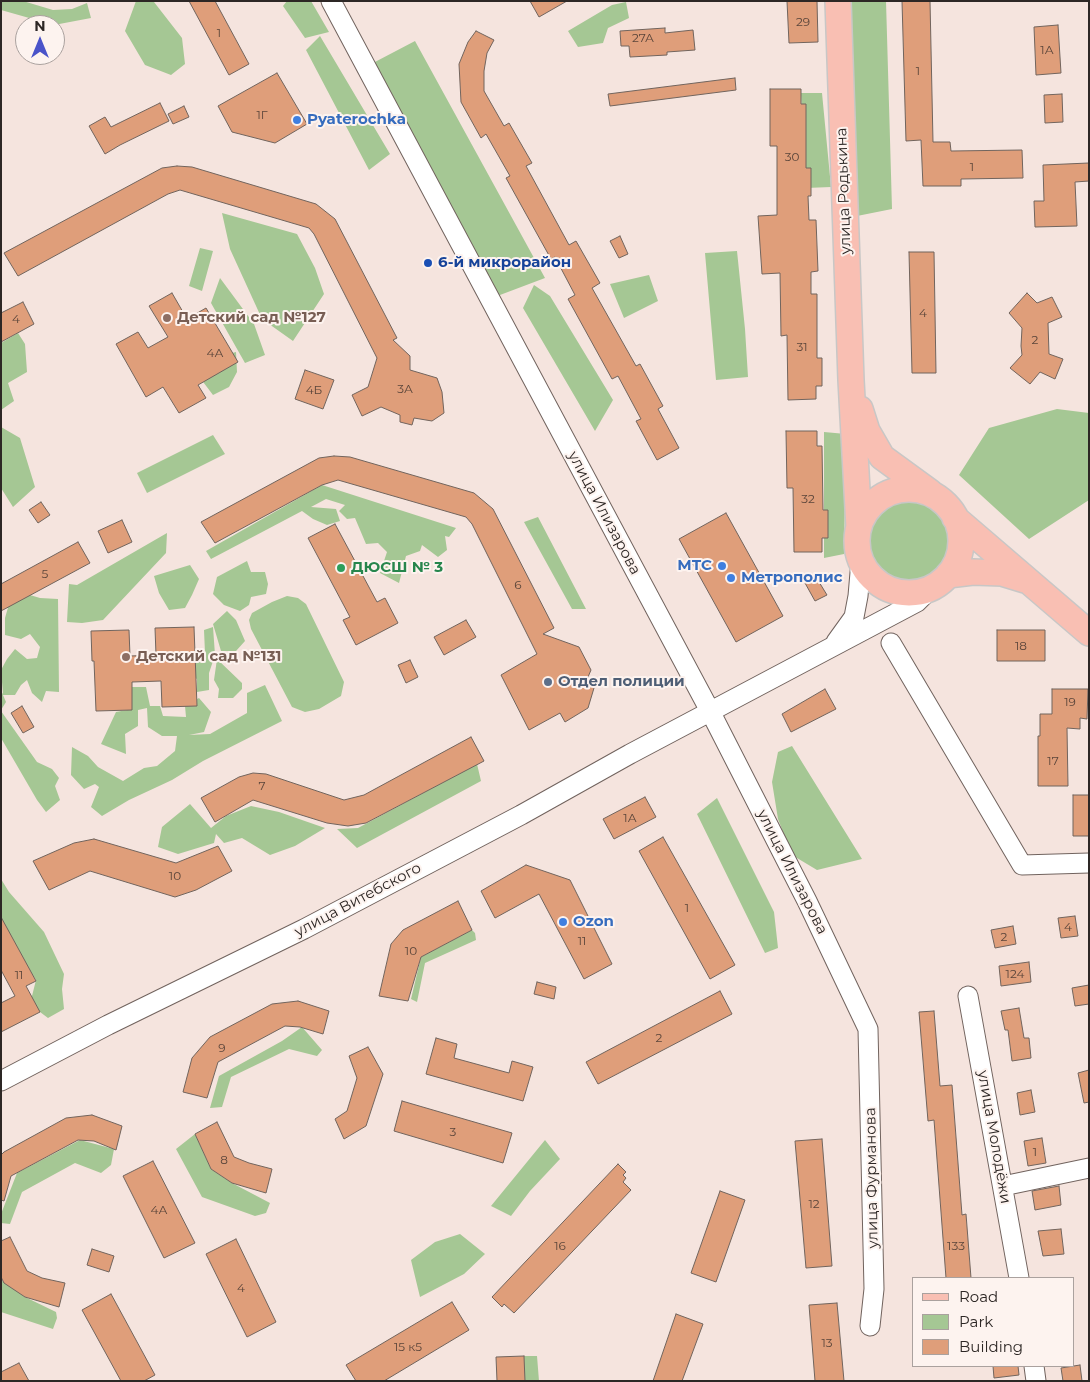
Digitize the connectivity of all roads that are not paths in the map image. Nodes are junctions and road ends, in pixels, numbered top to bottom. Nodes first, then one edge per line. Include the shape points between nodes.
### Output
1 (331, 1) edge
2 (838, 1) edge
3 (851, 380) junction
4 (936, 497) junction
5 (955, 518) junction
6 (859, 527) junction
7 (861, 561) junction
8 (939, 582) junction
9 (1032, 582) junction
10 (1089, 633) edge
11 (891, 643) dead end
12 (834, 645) junction
13 (710, 711) junction
14 (1089, 863) edge
15 (968, 996) dead end
16 (868, 1029) joint
17 (1, 1081) edge
18 (1089, 1168) edge
19 (1003, 1186) junction
20 (1019, 1277) edge
21 (870, 1326) dead end
22 (1034, 1367) edge
23 (1036, 1381) edge

1 - 13 street, улица Илизарова
2 - 3 main road, улица Родькина
3 - 4 main road via 867,431 882,457
3 - 6 main road
4 - 5 main road
4 - 6 main road via 921,491 890,493 876,501
5 - 8 main road via 960,532 960,547 956,562
5 - 9 main road
6 - 7 main road via 857,540
7 - 8 main road via 882,586 898,592 914,593
7 - 12 street via 854,617
8 - 9 main road via 973,572 1002,573
8 - 12 street, улица Витебского via 917,602
9 - 10 main road
11 - 14 street via 1022,865
12 - 13 street, улица Витебского
13 - 16 street, улица Илизарова
13 - 17 street, улица Витебского via 319,921
15 - 19 street, улица Молодёжи
16 - 21 street, улица Фурманова via 874,1290
18 - 19 street
19 - 20 street, улица Молодёжи
22 - 23 street

